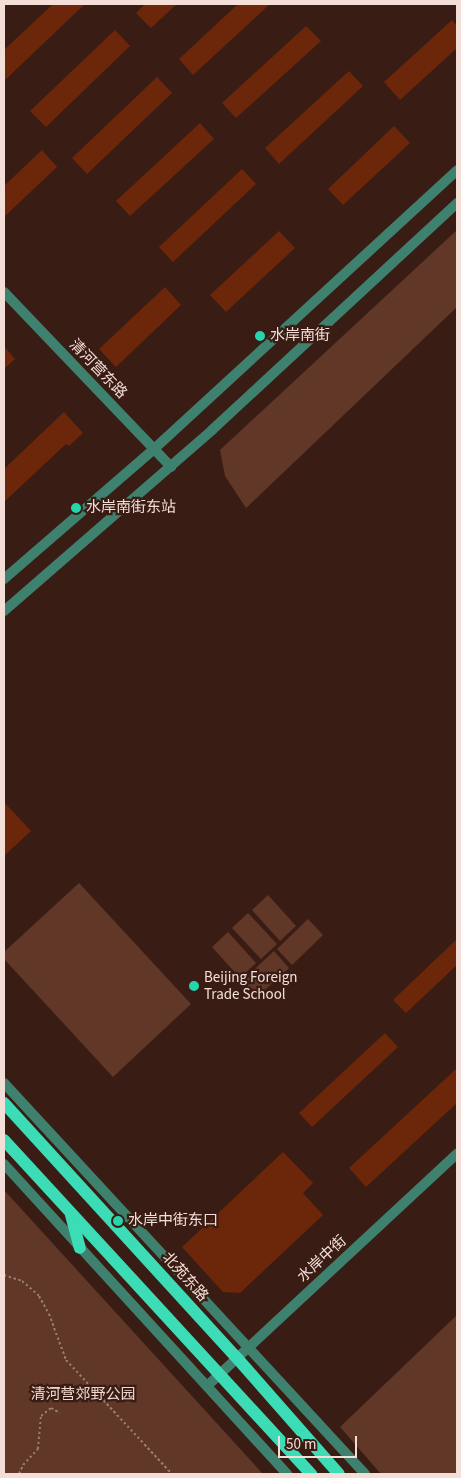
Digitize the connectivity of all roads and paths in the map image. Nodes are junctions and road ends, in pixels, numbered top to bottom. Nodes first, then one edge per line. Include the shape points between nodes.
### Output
1 (457, 170) edge
2 (457, 203) edge
3 (4, 292) edge
4 (154, 449) junction
5 (171, 467) junction
6 (4, 579) edge
7 (4, 611) edge
8 (4, 1083) edge
9 (4, 1103) edge
10 (4, 1140) edge
11 (457, 1154) edge
12 (4, 1164) edge
13 (71, 1212) junction
14 (80, 1248) junction
15 (4, 1276) edge
16 (249, 1346) junction
17 (237, 1358) junction
18 (220, 1374) junction
19 (207, 1386) junction
20 (60, 1413) dead end
21 (19, 1474) edge
22 (172, 1474) edge
23 (287, 1474) edge
24 (311, 1474) edge
25 (339, 1474) edge
26 (365, 1474) edge

1 - 4 street
2 - 5 street
3 - 4 street, 清河营东路
4 - 5 street, 清河营东路
4 - 6 street
5 - 7 street
8 - 16 street
9 - 17 main road, 北苑东路
10 - 13 main road
11 - 16 street, 水岸中街
12 - 14 street
13 - 14 main road
13 - 18 main road
14 - 19 street
15 - 22 path via 22,1281 39,1296 66,1360
16 - 17 street, 水岸中街
16 - 26 street
17 - 18 street, 水岸中街
17 - 25 main road, 北苑东路
18 - 19 street, 水岸中街
18 - 24 main road
19 - 23 street
20 - 21 path via 51,1408 41,1416 38,1449

